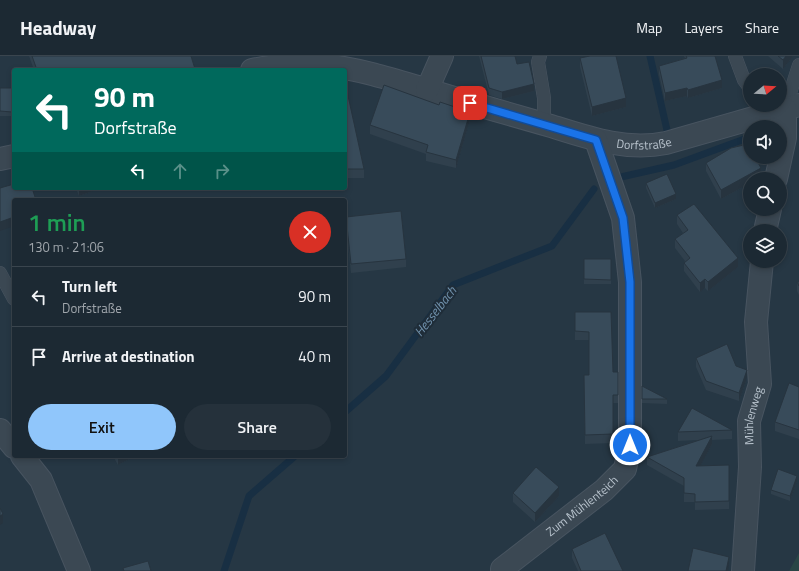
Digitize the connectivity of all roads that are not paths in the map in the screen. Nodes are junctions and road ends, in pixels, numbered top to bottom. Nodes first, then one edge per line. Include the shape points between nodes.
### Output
1 (442, 56) edge
2 (540, 56) edge
3 (735, 56) edge
4 (799, 65) edge
5 (258, 68) edge
6 (743, 77) edge
7 (426, 90) junction
8 (787, 91) edge
9 (766, 112) edge
10 (780, 112) edge
11 (544, 124) junction
12 (596, 140) junction
13 (12, 156) edge
14 (0, 159) edge
15 (778, 172) edge
16 (761, 268) edge
17 (0, 273) edge
18 (12, 295) edge
19 (0, 430) edge
20 (12, 445) edge
21 (24, 458) edge
22 (502, 569) dead end
23 (79, 571) edge
24 (743, 571) edge

1 - 7 street
2 - 11 lane via 538,62 544,98
3 - 6 lane
4 - 8 lane
5 - 7 street, Dorfstraße via 297,59 327,59 351,64
7 - 11 street, Dorfstraße
9 - 12 street, Dorfstraße via 666,143 648,146 630,146
10 - 15 street via 785,138
11 - 12 street, Dorfstraße
12 - 22 street, Zum Mühlenteich via 623,218 630,282 630,445 625,469 604,490
13 - 14 street
16 - 24 street, Mühlenweg via 756,322 760,384 749,421 750,467
17 - 18 lane
19 - 20 street
21 - 23 street via 42,480

